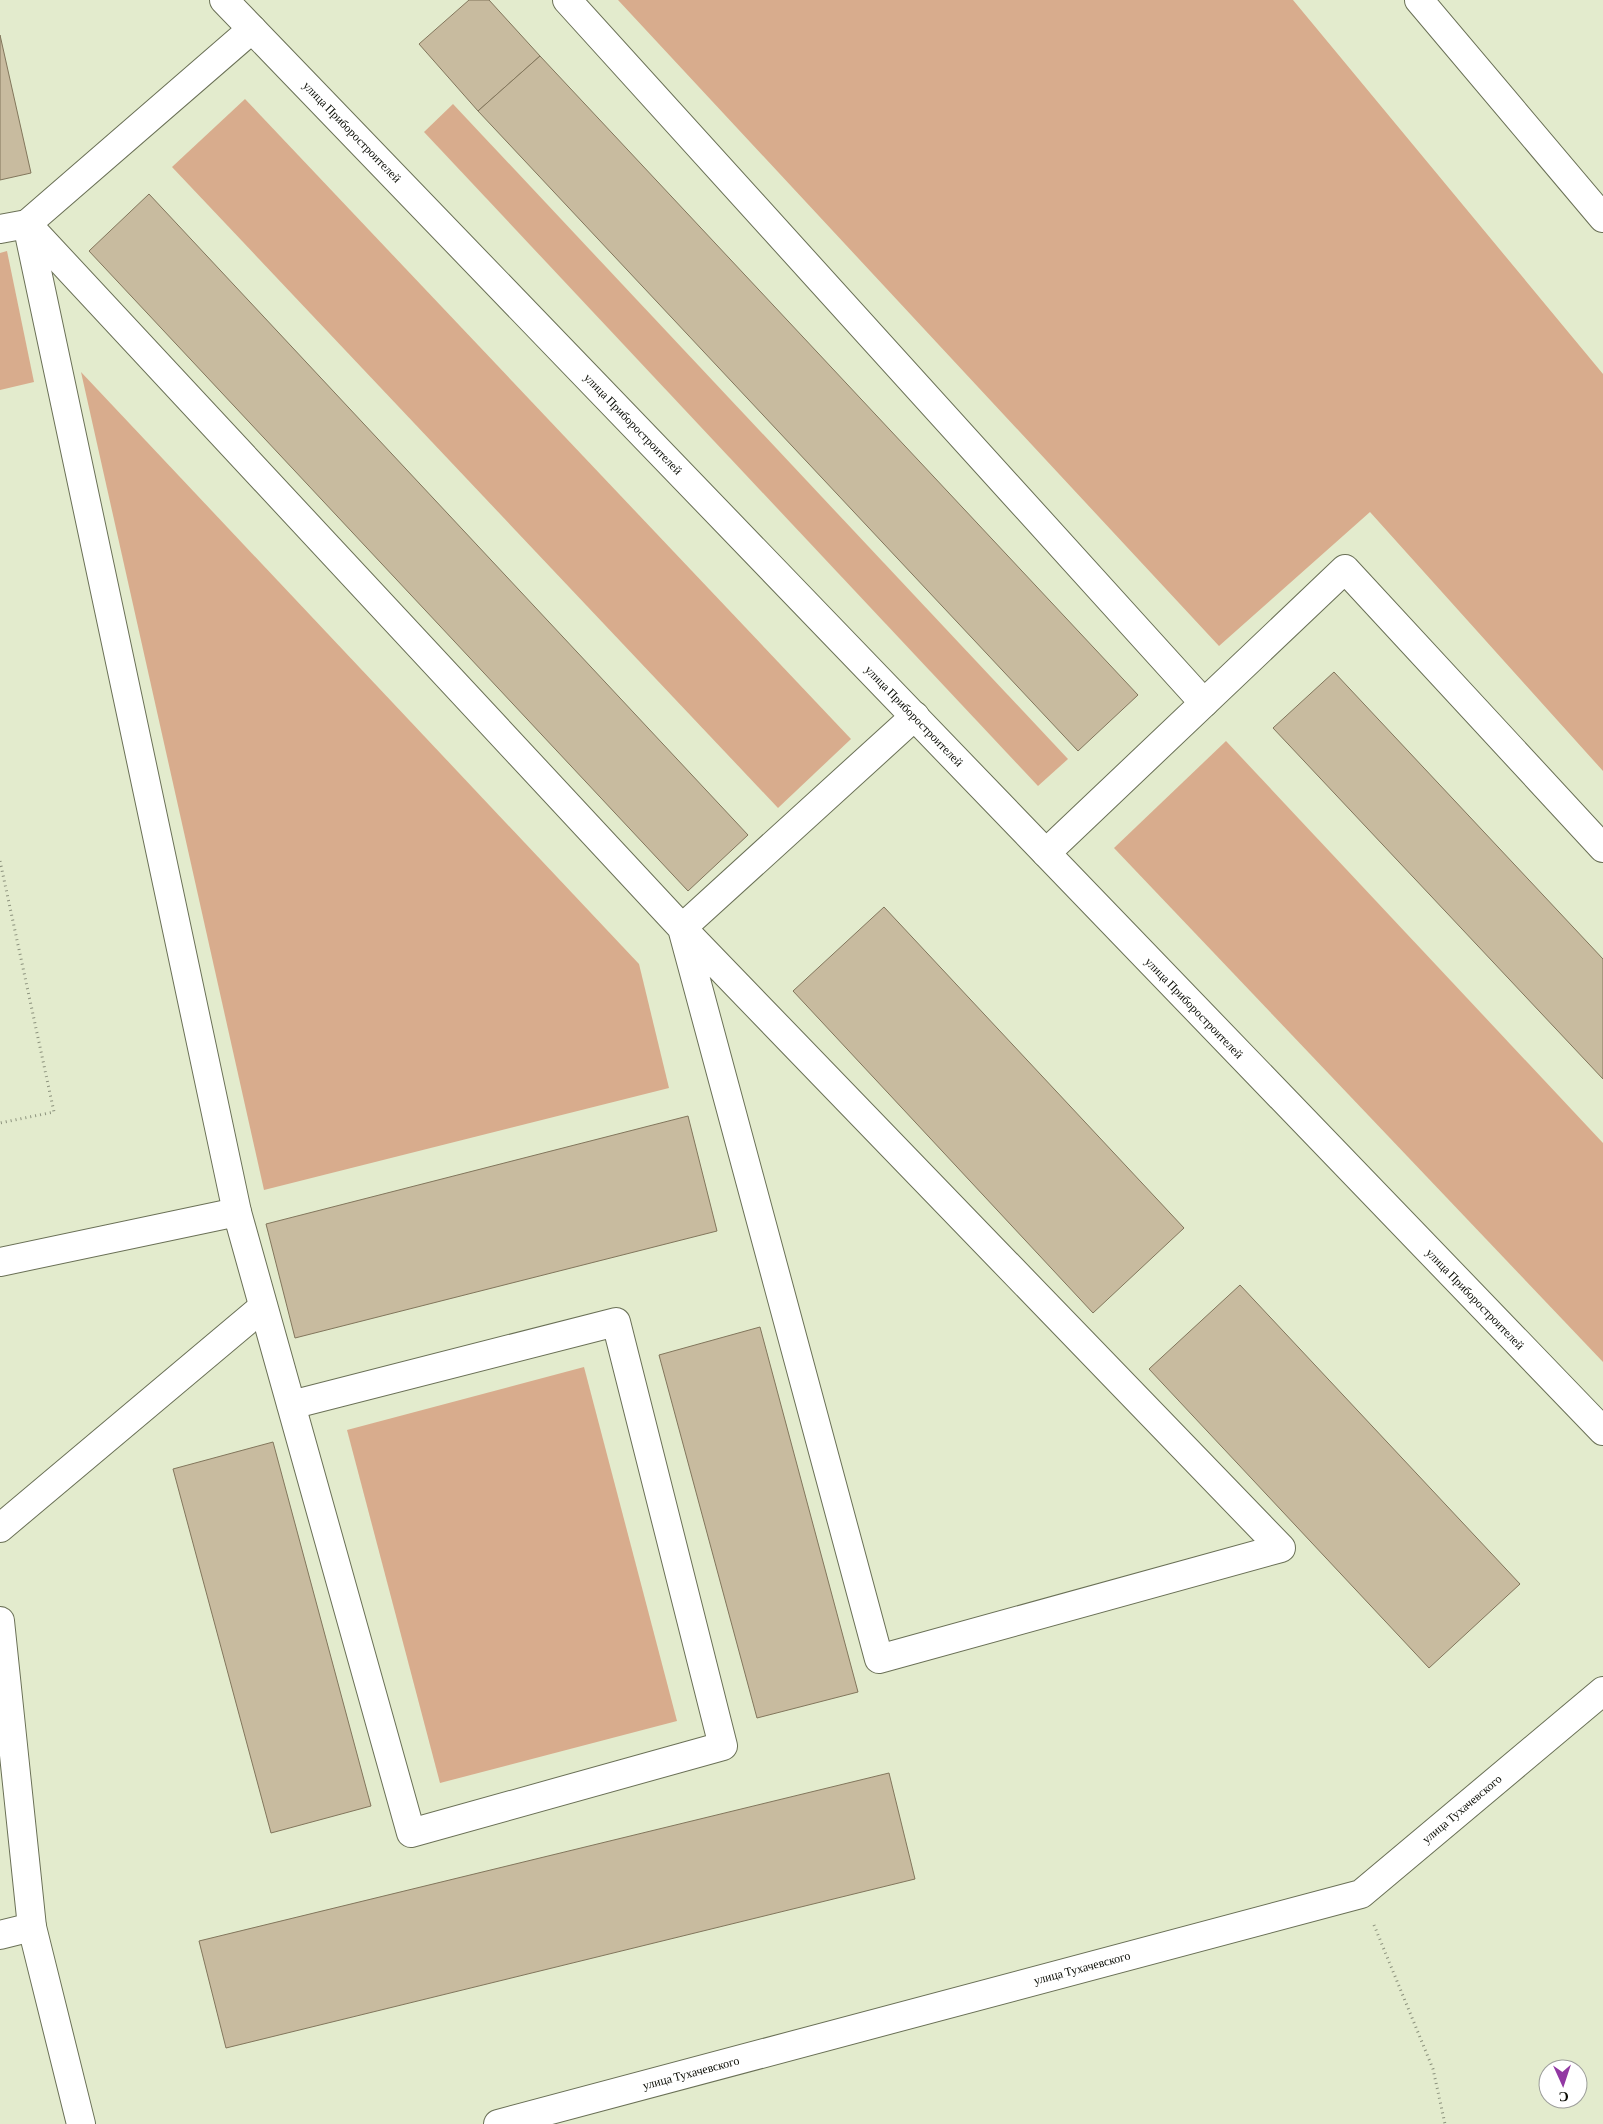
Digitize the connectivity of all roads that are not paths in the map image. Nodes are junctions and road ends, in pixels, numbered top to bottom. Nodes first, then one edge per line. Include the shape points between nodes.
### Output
1 (224, 0) edge
2 (568, 0) edge
3 (1419, 0) edge
4 (252, 29) junction
5 (1603, 218) edge
6 (27, 224) junction
7 (0, 229) edge
8 (1204, 703) junction
9 (915, 716) junction
10 (1603, 848) edge
11 (1046, 853) junction
12 (682, 928) junction
13 (237, 1212) junction
14 (0, 1262) edge
15 (264, 1307) junction
16 (291, 1405) junction
17 (1603, 1432) edge
18 (0, 1528) edge
19 (0, 1621) edge
20 (3, 1667) edge
21 (1603, 1691) edge
22 (32, 1927) junction
23 (0, 1935) edge
24 (81, 2124) edge
25 (498, 2124) edge

1 - 4 street, улица Приборостроителей
2 - 8 street
3 - 5 street
4 - 6 street
4 - 9 street, улица Приборостроителей
6 - 7 street
6 - 12 street
6 - 13 street
8 - 10 street via 1345,569
8 - 11 street
9 - 11 street, улица Приборостроителей
9 - 12 street
11 - 17 street, улица Приборостроителей
12 - 12 street via 879,1659 1281,1548 882,1135
13 - 14 street
13 - 15 street
15 - 16 street
15 - 18 street
16 - 16 street via 411,1833 724,1746 616,1322
19 - 20 street
20 - 22 street
21 - 25 street, улица Тухачевского via 1361,1894
22 - 23 street
22 - 24 street

